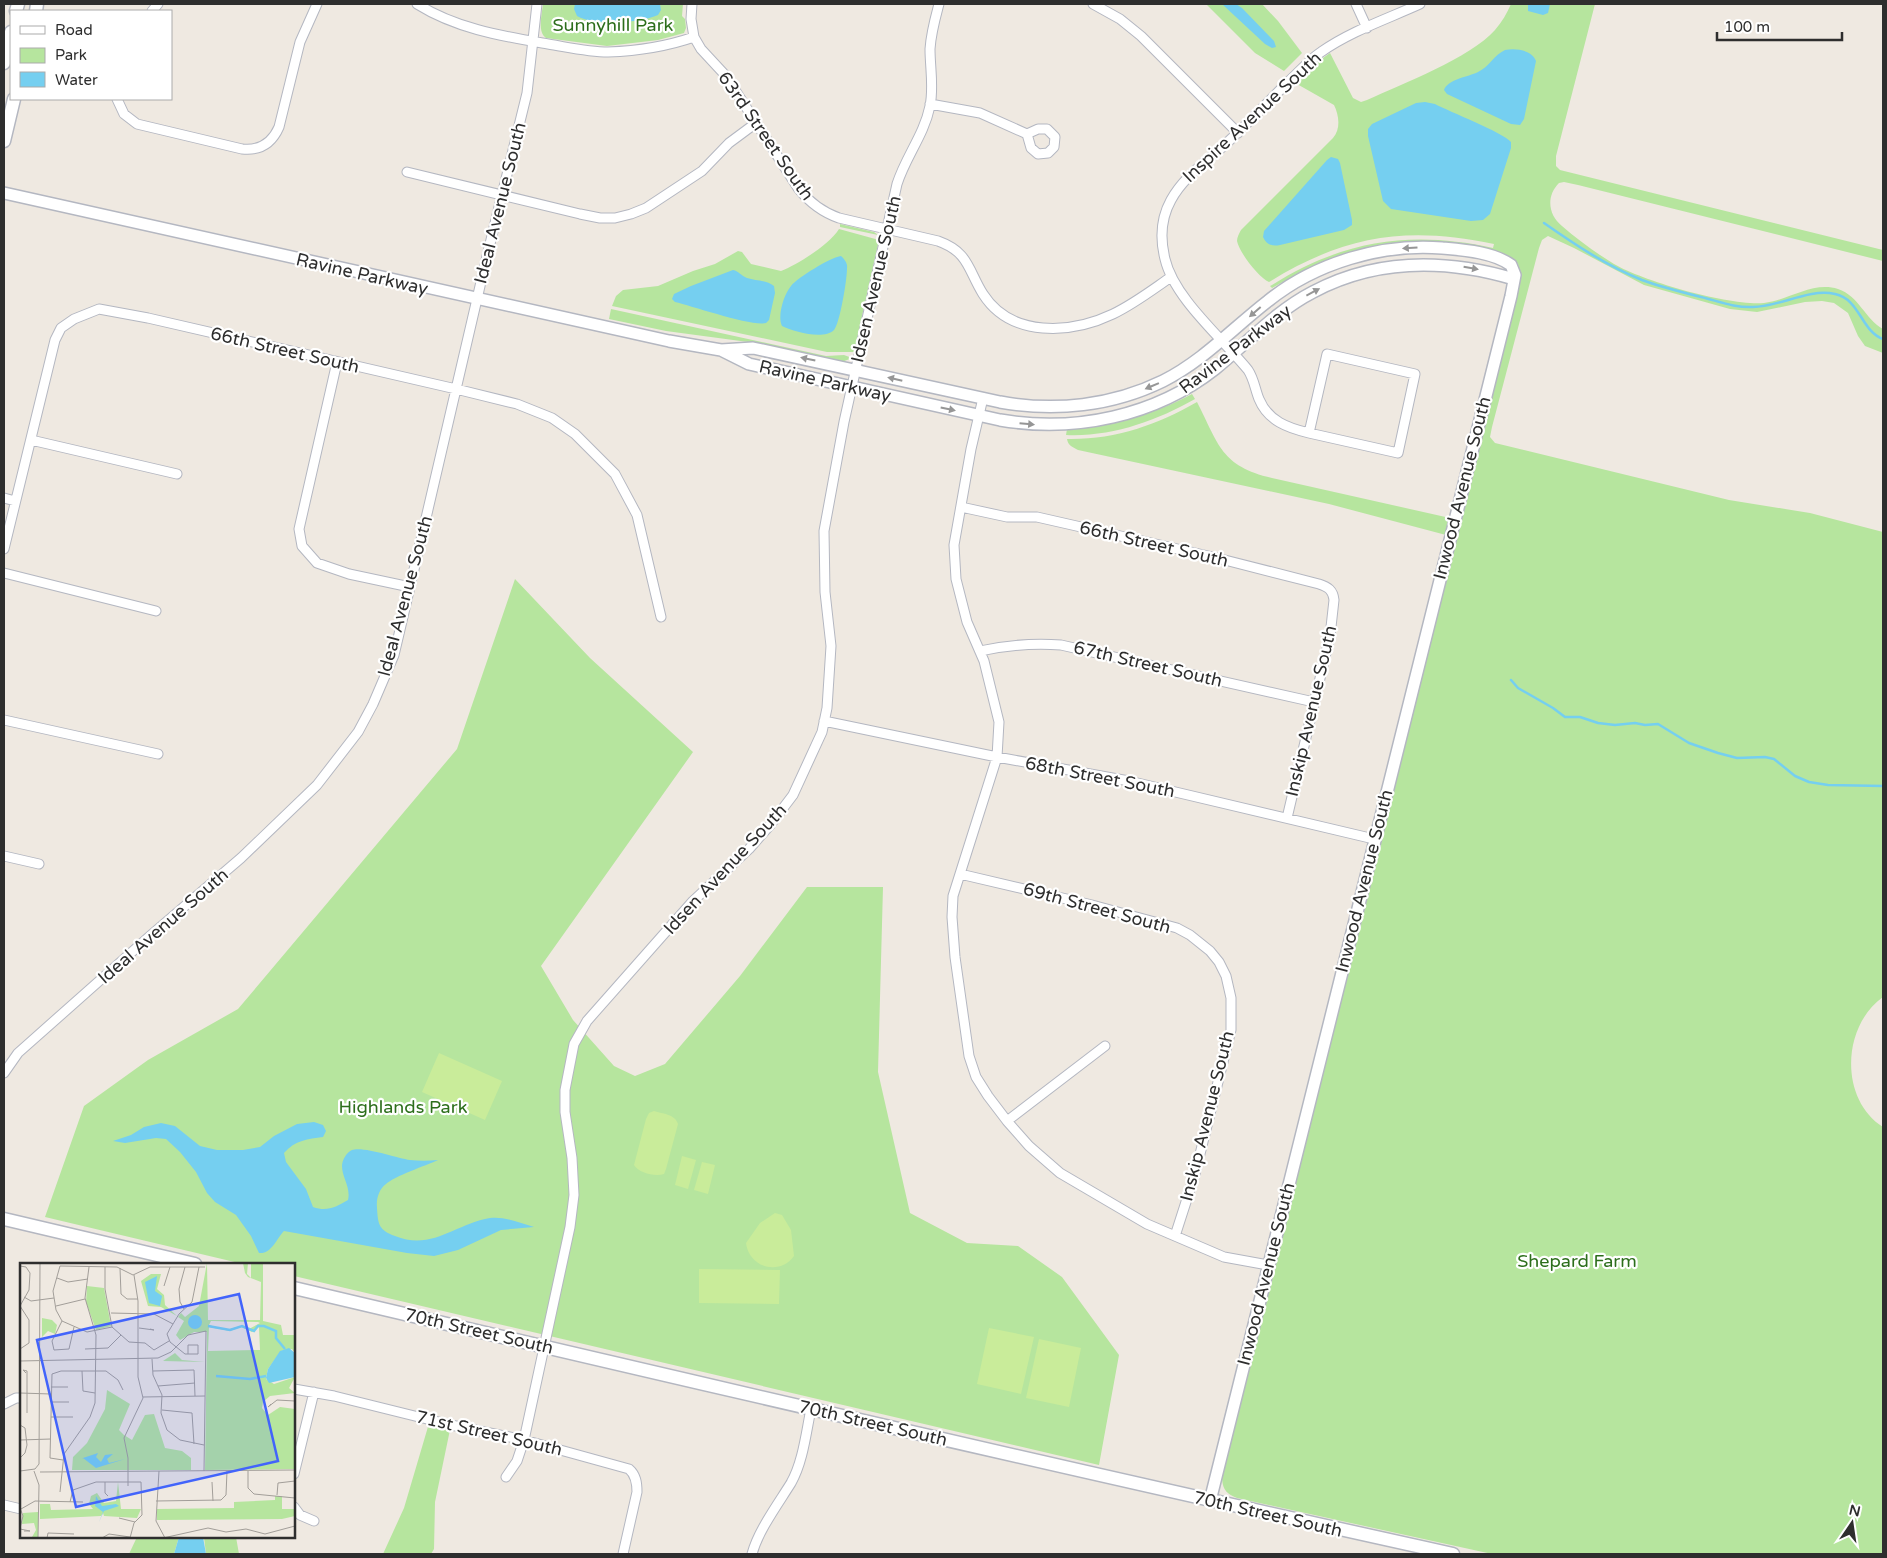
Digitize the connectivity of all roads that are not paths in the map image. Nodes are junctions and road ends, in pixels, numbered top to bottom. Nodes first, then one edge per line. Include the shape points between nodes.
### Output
1 (317, 4) edge
2 (417, 4) edge
3 (537, 4) edge
4 (692, 4) edge
5 (939, 4) edge
6 (1093, 4) edge
7 (1356, 4) edge
8 (1420, 4) edge
9 (1367, 28) junction
10 (10, 36) edge
11 (694, 37) junction
12 (533, 42) junction
13 (4, 63) edge
14 (14, 100) edge
15 (117, 100) edge
16 (930, 104) junction
17 (756, 123) junction
18 (1238, 132) junction
19 (1027, 134) dead end
20 (4, 141) edge
21 (407, 172) dead end
22 (4, 193) edge
23 (502, 195) junction
24 (887, 230) junction
25 (1171, 277) junction
26 (1514, 279) junction
27 (477, 299) junction
28 (1222, 341) junction
29 (721, 350) junction
30 (1233, 353) junction
31 (337, 362) junction
32 (856, 370) junction
33 (852, 387) junction
34 (456, 389) junction
35 (983, 398) junction
36 (979, 415) junction
37 (1309, 433) junction
38 (31, 440) junction
39 (177, 474) dead end
40 (4, 498) edge
41 (15, 501) junction
42 (961, 507) junction
43 (4, 549) edge
44 (4, 573) edge
45 (410, 587) junction
46 (1334, 604) joint
47 (156, 611) dead end
48 (661, 617) dead end
49 (980, 651) junction
50 (1314, 702) junction
51 (4, 720) edge
52 (824, 720) junction
53 (158, 754) dead end
54 (998, 757) junction
55 (1287, 818) junction
56 (1374, 839) junction
57 (4, 856) edge
58 (39, 864) dead end
59 (960, 874) junction
60 (1222, 966) joint
61 (1106, 1046) dead end
62 (4, 1073) edge
63 (1007, 1121) junction
64 (4, 1219) edge
65 (1175, 1236) junction
66 (191, 1263) edge
67 (1268, 1265) junction
68 (295, 1288) edge
69 (543, 1346) junction
70 (295, 1389) edge
71 (314, 1392) junction
72 (20, 1398) edge
73 (4, 1404) edge
74 (811, 1409) junction
75 (524, 1440) junction
76 (295, 1470) edge
77 (506, 1477) dead end
78 (1210, 1501) junction
79 (4, 1505) edge
80 (295, 1508) edge
81 (20, 1509) edge
82 (314, 1521) dead end
83 (1413, 1550) edge
84 (623, 1554) edge
85 (752, 1554) edge
86 (1453, 1554) edge

1 - 15 street via 300,42 279,127 261,147 242,149 141,126 125,116
2 - 12 street via 467,28
3 - 12 street, Ideal Avenue South
4 - 11 street via 690,19
5 - 16 street, Idsen Avenue South via 931,40
6 - 18 street via 1137,32
7 - 9 street
8 - 9 street, Inspire Avenue South
9 - 18 street, Inspire Avenue South via 1315,56
10 - 13 main road
11 - 12 street via 653,47 607,52
11 - 17 street, 63rd Street South via 726,76
12 - 23 street, Ideal Avenue South via 528,88
14 - 20 main road
16 - 19 street via 980,113
16 - 24 street, Idsen Avenue South via 922,132 899,178
17 - 23 street via 731,141 698,174 651,205 628,215 595,217
17 - 24 street, 63rd Street South via 798,188 816,206 839,218
18 - 25 street, Inspire Avenue South via 1187,177 1169,204 1162,239
21 - 23 street
22 - 27 street, Ravine Parkway
23 - 27 street, Ideal Avenue South
24 - 25 street, 63rd Street South via 951,247 969,264 992,306 1012,320 1033,328 1068,327 1098,320 1127,306
24 - 32 street, Idsen Avenue South
25 - 28 street, Inspire Avenue South
26 -> 28 street, Ravine Parkway via 1514,270 1509,263 1475,252 1433,247 1362,255 1325,268 1285,288
30 -> 26 street, Ravine Parkway via 1303,298 1362,272 1398,265 1432,265 1465,267
26 - 56 street, Inwood Avenue South
27 - 29 street, Ravine Parkway
27 - 34 street, Ideal Avenue South
28 - 30 street, Inspire Avenue South
28 -> 35 street, Ravine Parkway via 1168,378 1111,400 1045,407
32 -> 29 street, Ravine Parkway via 754,348
29 - 33 street, Ravine Parkway via 750,364
36 -> 30 street, Ravine Parkway via 1047,425 1110,418 1153,405 1179,392
30 - 37 street, Inspire Avenue South via 1250,374 1268,414 1286,427
31 - 34 street, 66th Street South
31 - 38 street, 66th Street South via 98,309 61,328 55,340
31 - 45 street via 299,529 300,541 317,563 349,574
32 - 33 street, Idsen Avenue South
35 -> 32 street, Ravine Parkway
33 -> 36 street, Ravine Parkway
33 - 52 street, Idsen Avenue South via 824,532 824,592 831,646
34 - 45 street, Ideal Avenue South
34 - 48 street, 66th Street South via 517,404 552,418 575,434 615,474 637,515
35 - 36 street
36 - 42 street
37 - 37 street, Inspire Avenue South via 1327,354 1415,374 1398,453
38 - 39 street
38 - 41 street, 66th Street South
40 - 41 street
41 - 43 street, 66th Street South
42 - 46 street, 66th Street South via 1007,517 1037,517 1319,584 1330,588
42 - 49 street via 954,545 956,579
44 - 47 street
45 - 62 street, Ideal Avenue South via 394,655 373,704 358,732 317,786 241,858 18,1053
46 - 50 street, Inskip Avenue South
49 - 50 street, 67th Street South via 1037,643 1061,645
49 - 54 street via 998,722
50 - 55 street, Inskip Avenue South
51 - 53 street
52 - 54 street, 68th Street South
52 - 69 street, Idsen Avenue South via 822,732 793,795 771,824 693,901 587,1021 574,1044 565,1090 574,1195 570,1227
54 - 55 street, 68th Street South via 1129,781
54 - 59 street
55 - 56 street, 68th Street South
56 - 67 street, Inwood Avenue South
57 - 58 street
59 - 60 street, 69th Street South via 1177,928 1210,951
59 - 63 street via 953,896 952,917 969,1056 976,1077
60 - 65 street, Inskip Avenue South via 1230,998 1231,1030 1195,1174
61 - 63 street
63 - 65 street via 1060,1173 1147,1224
64 - 66 main road
65 - 67 street via 1224,1257
67 - 78 street, Inwood Avenue South
68 - 69 main road, 70th Street South
69 - 74 main road, 70th Street South
69 - 75 street, Idsen Avenue South
70 - 71 street, 71st Street South
71 - 75 street, 71st Street South
71 - 76 street
72 - 73 street
74 - 78 main road, 70th Street South
74 - 85 street via 792,1482
75 - 77 street, Idsen Avenue South via 517,1461
75 - 84 street, 71st Street South via 629,1468 633,1472 637,1492
78 - 83 main road, 70th Street South
79 - 81 street
80 - 82 street via 300,1515
83 - 86 main road, 70th Street South

